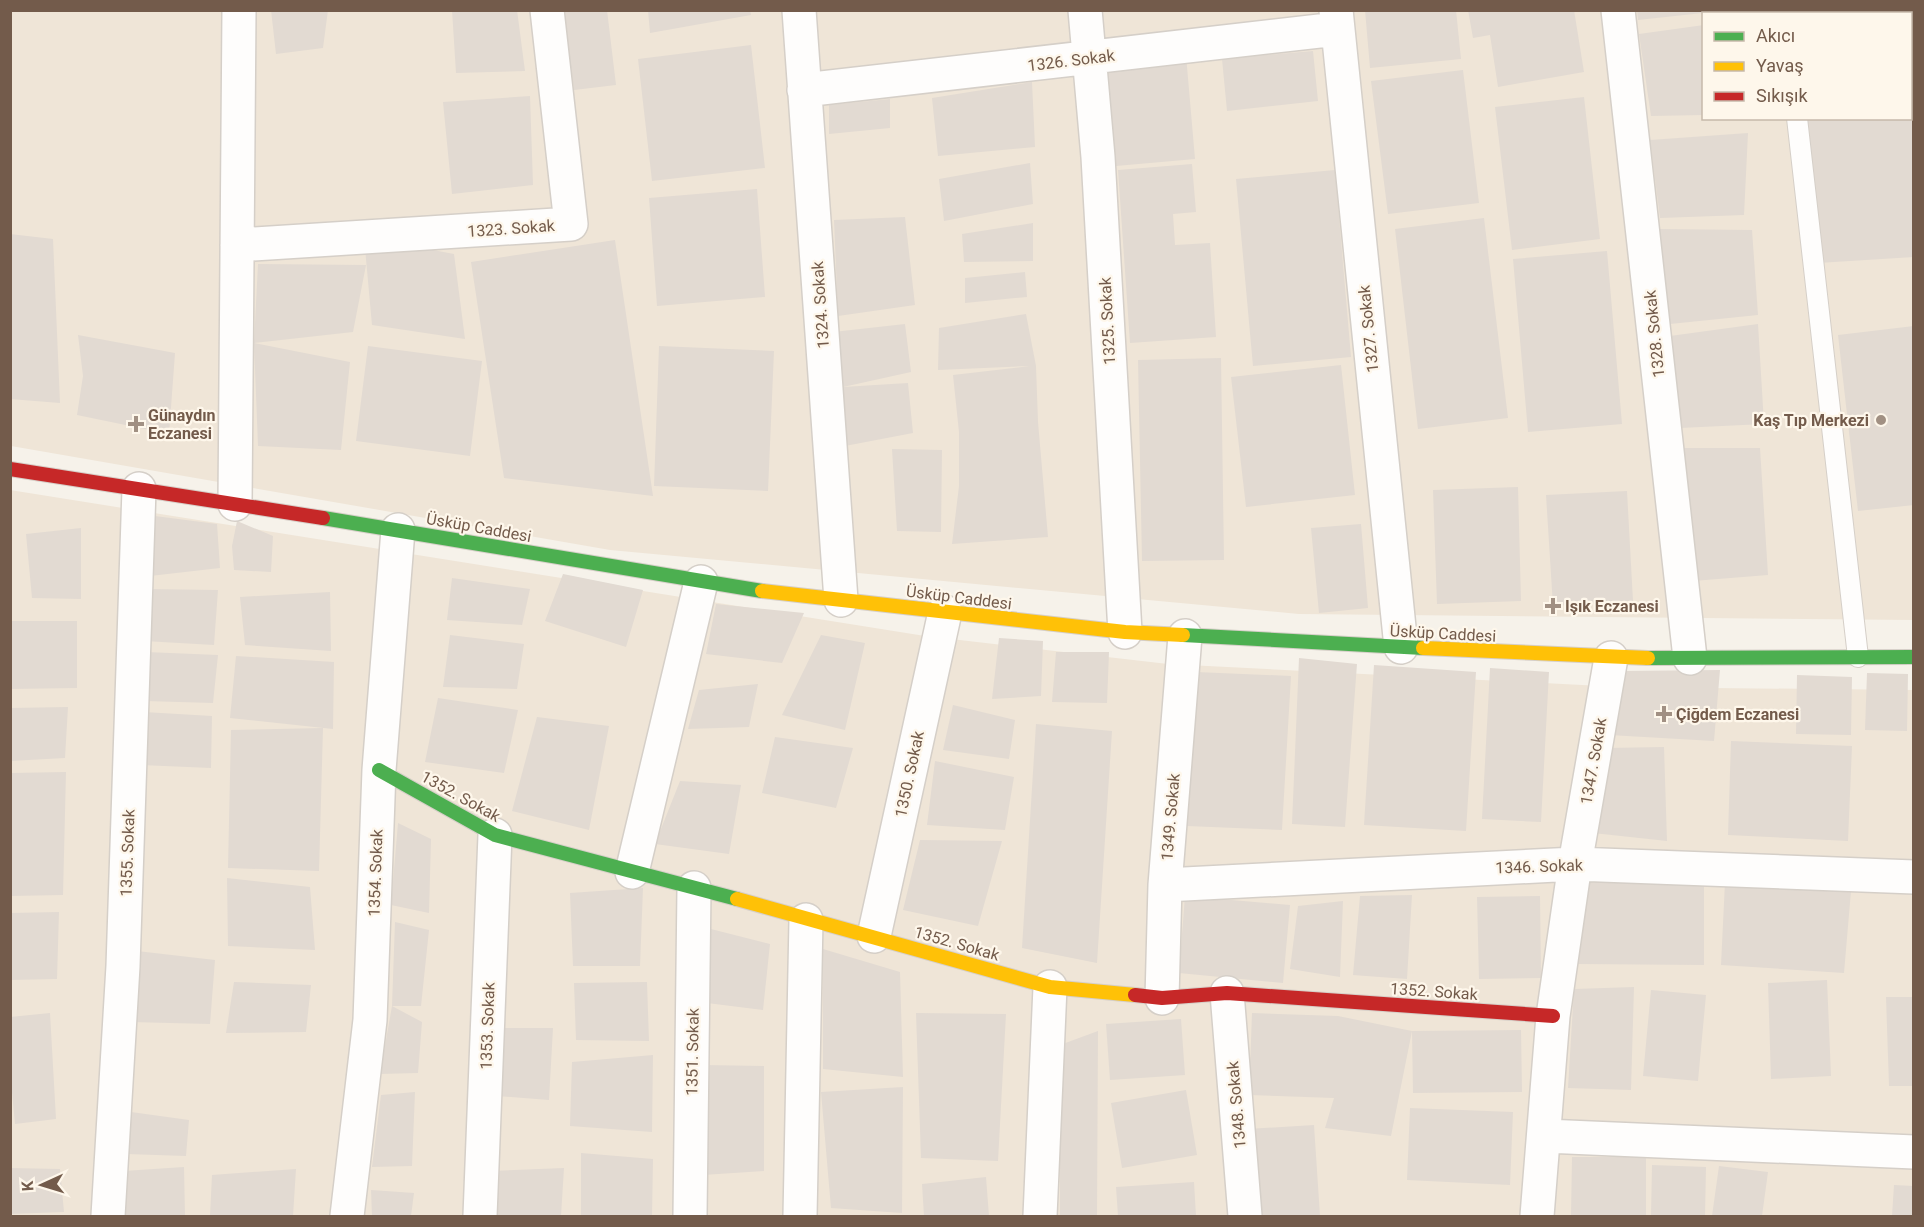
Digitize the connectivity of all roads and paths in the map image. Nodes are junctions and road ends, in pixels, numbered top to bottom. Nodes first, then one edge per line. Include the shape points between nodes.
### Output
1 (239, 10) edge
2 (547, 10) edge
3 (799, 10) edge
4 (1085, 10) edge
5 (1618, 10) edge
6 (1337, 20) edge
7 (1089, 58) junction
8 (804, 90) junction
9 (1797, 120) edge
10 (237, 245) junction
11 (10, 469) edge
12 (139, 489) junction
13 (235, 504) junction
14 (398, 530) junction
15 (701, 582) junction
16 (841, 600) junction
17 (945, 612) junction
18 (1125, 632) junction
19 (1185, 636) junction
20 (1401, 647) junction
21 (1858, 657) junction
22 (1914, 657) edge
23 (1611, 658) junction
24 (1690, 658) junction
25 (379, 770) junction
26 (495, 835) junction
27 (1575, 864) junction
28 (632, 872) junction
29 (1914, 877) edge
30 (1165, 885) junction
31 (694, 888) junction
32 (806, 920) junction
33 (874, 936) junction
34 (1050, 987) junction
35 (1227, 993) junction
36 (1162, 998) junction
37 (1553, 1016) junction
38 (1545, 1136) junction
39 (1914, 1152) edge
40 (108, 1216) edge
41 (347, 1216) edge
42 (480, 1216) edge
43 (690, 1216) edge
44 (800, 1216) edge
45 (1040, 1216) edge
46 (1245, 1216) edge
47 (1537, 1216) edge

1 - 10 street
2 - 10 street, 1323. Sokak via 571,224
3 - 8 street, 1324. Sokak
4 - 7 street, 1325. Sokak
5 - 24 street, 1328. Sokak
6 - 7 street, 1326. Sokak
6 - 20 street, 1327. Sokak
7 - 8 street, 1326. Sokak
7 - 18 street, 1325. Sokak
8 - 16 street, 1324. Sokak
9 - 21 lane
10 - 13 street
11 - 12 street, Üsküp Caddesi
12 - 13 street, Üsküp Caddesi
12 - 40 street, 1355. Sokak via 123,966
13 - 14 street, Üsküp Caddesi
14 - 15 street, Üsküp Caddesi
14 - 25 street, 1354. Sokak
15 - 16 street, Üsküp Caddesi
15 - 28 street
16 - 17 street, Üsküp Caddesi
17 - 18 street, Üsküp Caddesi
17 - 33 street, 1350. Sokak
18 - 19 street, Üsküp Caddesi
19 - 20 street, Üsküp Caddesi
19 - 30 street, 1349. Sokak
20 - 23 street, Üsküp Caddesi
21 - 22 street, Üsküp Caddesi
21 - 24 street, Üsküp Caddesi
23 - 24 street, Üsküp Caddesi
23 - 27 street, 1347. Sokak
25 - 26 street, 1352. Sokak
25 - 41 street, 1354. Sokak via 370,1020
26 - 28 street, 1352. Sokak
26 - 42 street, 1353. Sokak
27 - 29 street, 1346. Sokak
27 - 30 street, 1346. Sokak
27 - 37 street, 1347. Sokak
28 - 31 street, 1352. Sokak
30 - 36 street, 1349. Sokak
31 - 32 street, 1352. Sokak
31 - 43 street, 1351. Sokak
32 - 33 street, 1352. Sokak
32 - 44 street
33 - 34 street, 1352. Sokak
34 - 36 street, 1352. Sokak
34 - 45 street
35 - 36 street, 1352. Sokak
35 - 37 street, 1352. Sokak
35 - 46 street, 1348. Sokak
37 - 38 street, 1347. Sokak
38 - 39 street
38 - 47 street, 1347. Sokak

